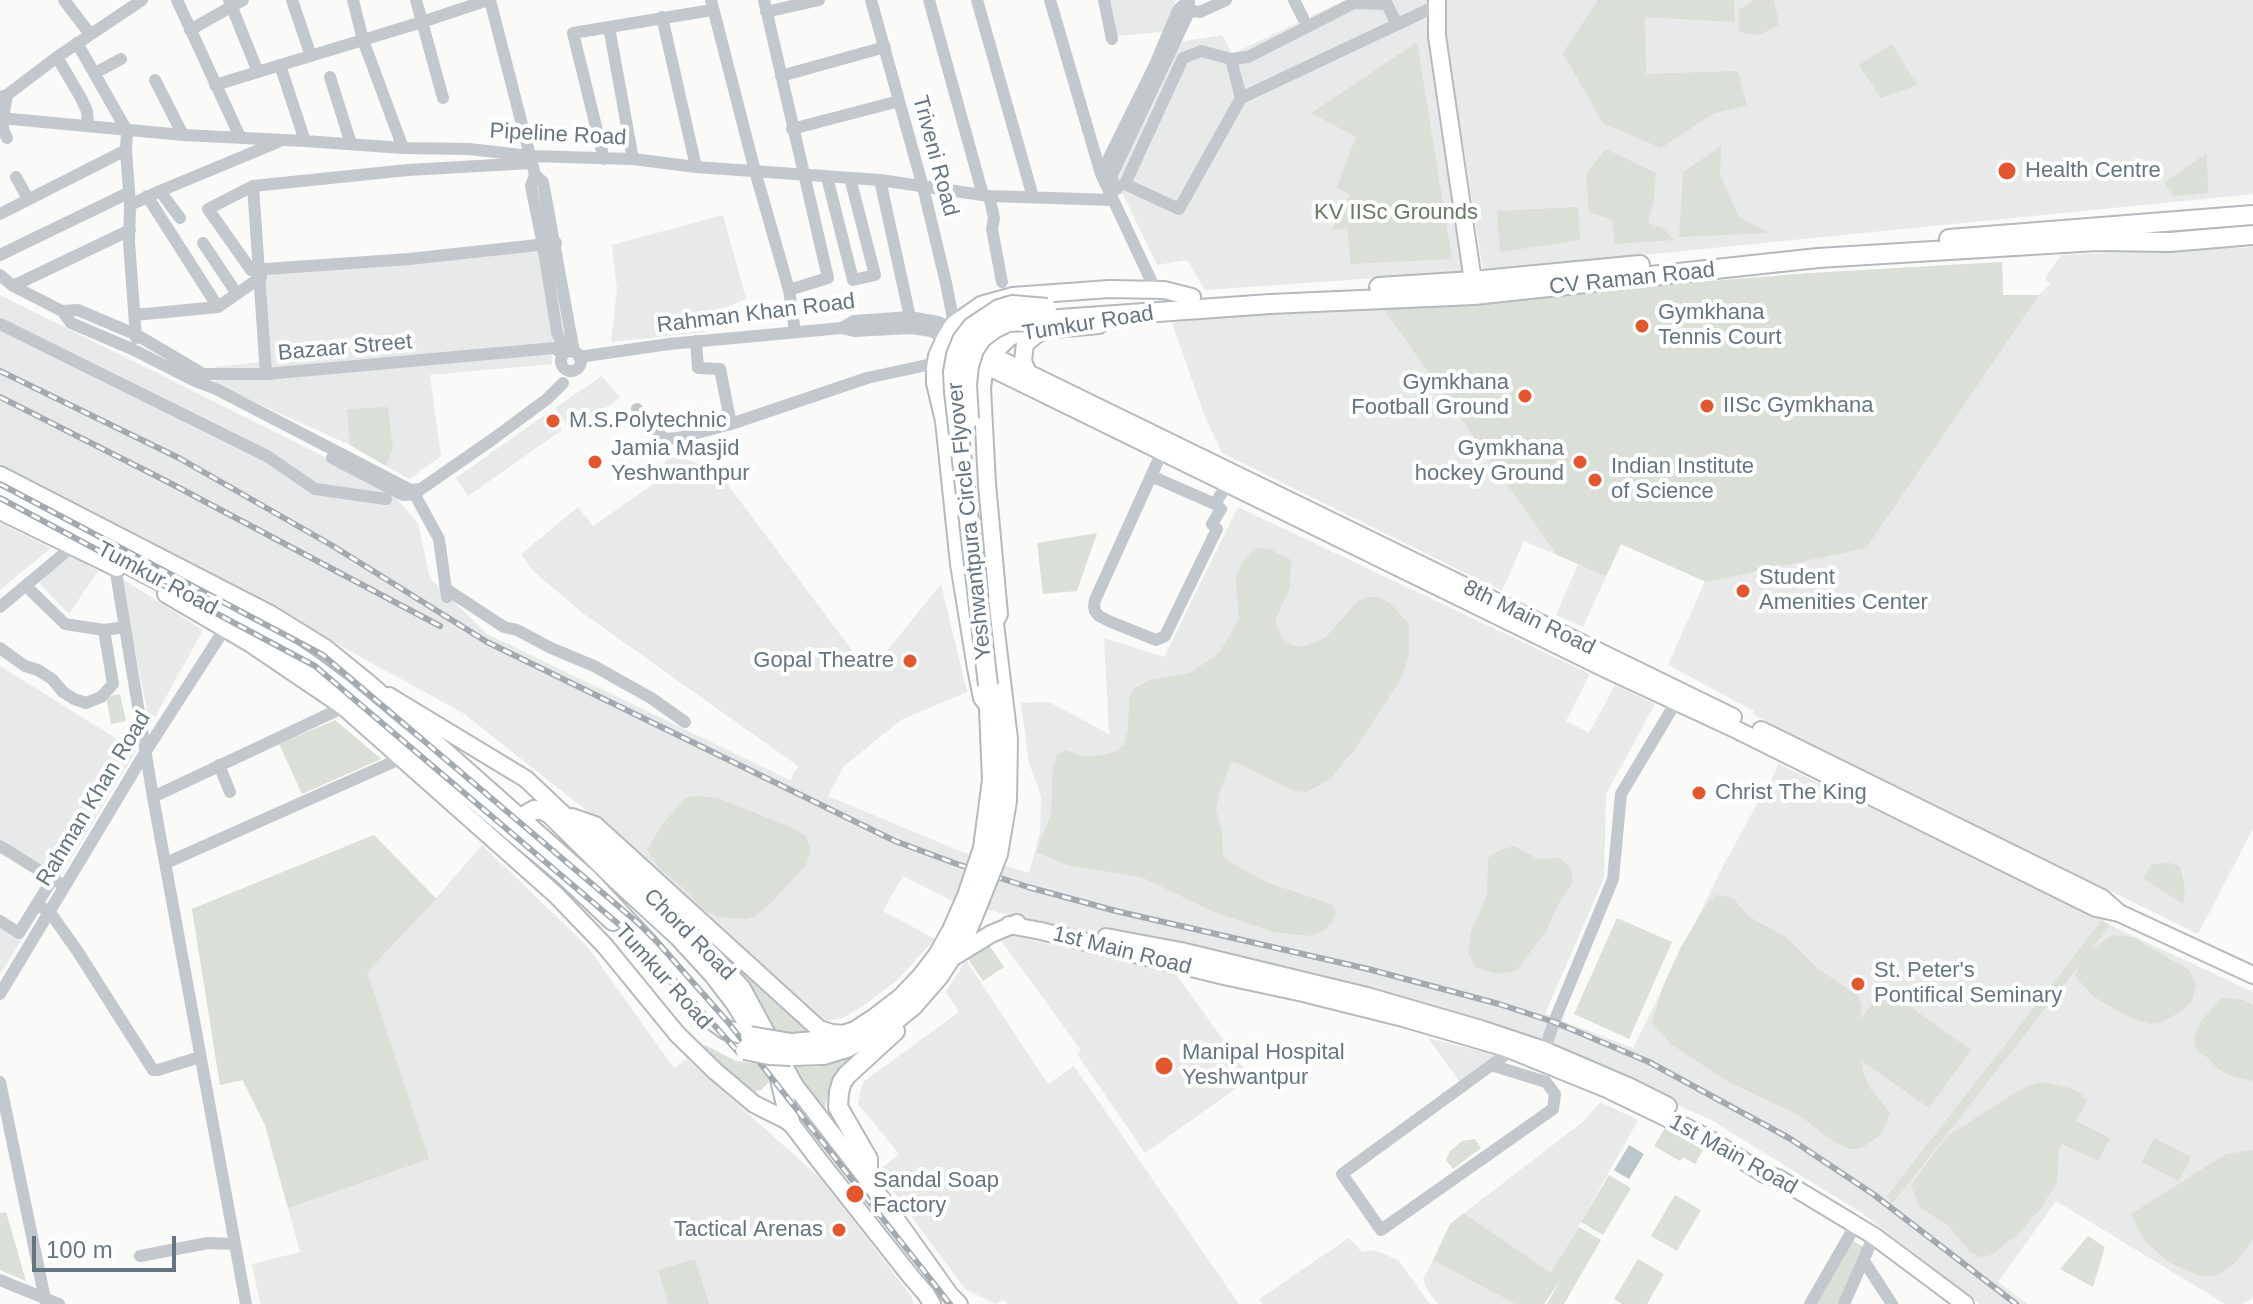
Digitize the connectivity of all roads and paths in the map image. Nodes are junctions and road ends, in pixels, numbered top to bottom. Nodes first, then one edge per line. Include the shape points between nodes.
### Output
1 (64, 0) edge
2 (142, 0) edge
3 (177, 0) edge
4 (292, 0) edge
5 (353, 0) edge
6 (416, 0) edge
7 (489, 0) edge
8 (819, 0) edge
9 (871, 0) edge
10 (929, 0) edge
11 (977, 0) edge
12 (1050, 0) edge
13 (1104, 0) edge
14 (1226, 0) edge
15 (1294, 0) edge
16 (234, 2) edge
17 (1436, 3) edge
18 (712, 5) edge
19 (1186, 5) edge
20 (765, 6) edge
21 (662, 17) junction
22 (1303, 18) dead end
23 (422, 22) junction
24 (1396, 23) junction
25 (609, 27) junction
26 (190, 30) junction
27 (90, 34) junction
28 (1112, 39) dead end
29 (363, 40) junction
30 (77, 43) junction
31 (885, 47) junction
32 (311, 56) junction
33 (57, 57) junction
34 (121, 59) dead end
35 (1231, 59) junction
36 (280, 65) junction
37 (258, 72) junction
38 (95, 73) junction
39 (781, 76) junction
40 (330, 77) dead end
41 (155, 80) dead end
42 (215, 85) junction
43 (4, 96) edge
44 (443, 98) dead end
45 (1241, 98) junction
46 (899, 101) junction
47 (1, 118) edge
48 (88, 126) junction
49 (792, 129) junction
50 (127, 131) junction
51 (183, 135) junction
52 (240, 137) junction
53 (7, 138) dead end
54 (281, 140) junction
55 (305, 141) junction
56 (351, 144) junction
57 (403, 148) junction
58 (126, 150) junction
59 (604, 159) junction
60 (633, 159) junction
61 (532, 165) junction
62 (696, 167) junction
63 (755, 171) junction
64 (804, 175) junction
65 (1106, 175) junction
66 (16, 177) dead end
67 (827, 177) junction
68 (850, 178) junction
69 (880, 180) junction
70 (253, 186) junction
71 (923, 187) junction
72 (160, 191) junction
73 (986, 195) junction
74 (147, 196) junction
75 (1033, 197) junction
76 (28, 199) junction
77 (129, 199) junction
78 (1113, 200) junction
79 (0, 214) edge
80 (2253, 215) edge
81 (180, 218) dead end
82 (2253, 227) edge
83 (130, 230) junction
84 (2096, 235) junction
85 (2253, 235) edge
86 (203, 243) dead end
87 (549, 244) junction
88 (2253, 244) edge
89 (0, 255) edge
90 (261, 273) junction
91 (0, 275) edge
92 (1473, 281) junction
93 (1002, 282) dead end
94 (13, 286) junction
95 (789, 290) junction
96 (1160, 290) junction
97 (237, 294) junction
98 (1026, 296) junction
99 (1192, 297) junction
100 (218, 307) junction
101 (1167, 310) joint
102 (62, 311) junction
103 (135, 315) junction
104 (910, 317) junction
105 (1043, 322) junction
106 (0, 324) edge
107 (842, 328) junction
108 (947, 328) junction
109 (795, 332) junction
110 (137, 335) junction
111 (696, 341) junction
112 (132, 349) junction
113 (567, 353) junction
114 (988, 360) junction
115 (936, 363) junction
116 (266, 370) junction
117 (1028, 373) junction
118 (565, 377) junction
119 (218, 382) junction
120 (637, 409) dead end
121 (731, 424) junction
122 (1138, 433) junction
123 (1162, 452) junction
124 (0, 476) edge
125 (1151, 476) junction
126 (1227, 484) junction
127 (413, 493) junction
128 (0, 497) edge
129 (386, 499) dead end
130 (1215, 504) junction
131 (0, 511) edge
132 (73, 546) junction
133 (115, 567) junction
134 (26, 586) junction
135 (0, 607) edge
136 (993, 616) junction
137 (228, 623) junction
138 (125, 627) junction
139 (104, 630) junction
140 (0, 648) edge
141 (1610, 664) junction
142 (367, 683) junction
143 (1680, 696) junction
144 (989, 706) junction
145 (357, 712) junction
146 (685, 722) dead end
147 (146, 751) junction
148 (402, 758) junction
149 (219, 765) junction
150 (230, 792) dead end
151 (153, 797) junction
152 (567, 815) junction
153 (524, 821) junction
154 (0, 846) edge
155 (990, 851) junction
156 (166, 863) junction
157 (59, 882) junction
158 (973, 899) junction
159 (42, 908) junction
160 (0, 921) edge
161 (1009, 925) junction
162 (19, 933) junction
163 (31, 940) junction
164 (952, 958) junction
165 (2253, 975) edge
166 (4, 978) edge
167 (0, 994) edge
168 (913, 1006) junction
169 (848, 1034) junction
170 (747, 1043) junction
171 (791, 1050) junction
172 (1511, 1051) junction
173 (200, 1057) junction
174 (1491, 1065) junction
175 (1545, 1066) junction
176 (0, 1082) edge
177 (790, 1122) junction
178 (14, 1150) junction
179 (0, 1153) edge
180 (1773, 1174) junction
181 (868, 1180) junction
182 (1855, 1226) junction
183 (1874, 1236) junction
184 (234, 1244) junction
185 (140, 1256) dead end
186 (1864, 1261) junction
187 (0, 1280) edge
188 (45, 1300) edge
189 (59, 1304) edge
190 (246, 1304) edge
191 (932, 1304) edge
192 (959, 1304) edge
193 (1810, 1304) edge
194 (1844, 1304) edge
195 (1892, 1304) edge
196 (1965, 1304) edge

1 - 27 street
2 - 27 street
3 - 26 street
4 - 32 street
5 - 29 street
6 - 23 street
7 - 23 street
7 - 61 street
8 - 20 street
9 - 31 street, Triveni Road
10 - 73 street
11 - 75 street
12 - 65 street
13 - 28 street
14 - 19 street via 1200,12
15 - 22 street
16 - 26 street
16 - 37 street
17 - 24 street
17 - 92 main road
18 - 21 street
18 - 63 street
19 - 65 street
20 - 39 street
21 - 25 street
21 - 62 street
23 - 29 street
23 - 44 street
24 - 35 street via 1387,4 1354,3 1248,57
24 - 45 street
25 - 59 street via 573,33
25 - 60 street
26 - 42 street
27 - 30 street
29 - 32 street
29 - 57 street
30 - 33 street
30 - 38 street
31 - 39 street
31 - 46 street, Triveni Road
32 - 36 street
33 - 43 street
33 - 48 street via 87,111
34 - 38 street
35 - 45 street
35 - 45 street via 1201,51 1183,58 1125,184 1179,209
36 - 37 street
36 - 55 street
37 - 42 street
38 - 50 street
39 - 49 street
40 - 56 street
41 - 51 street
42 - 52 street
43 - 47 street
46 - 49 street
46 - 71 street, Triveni Road
47 - 48 street, Pipeline Road
47 - 53 street
48 - 50 street, Pipeline Road
49 - 64 street
50 - 51 street, Pipeline Road
50 - 58 street
51 - 52 street, Pipeline Road
52 - 54 street, Pipeline Road
54 - 55 street, Pipeline Road
54 - 72 street
55 - 56 street, Pipeline Road
56 - 57 street, Pipeline Road
57 - 61 street, Pipeline Road via 469,149
58 - 76 street
58 - 77 street
59 - 60 street, Pipeline Road
59 - 61 street, Pipeline Road
60 - 62 street, Pipeline Road
61 - 70 street via 408,170
61 - 87 street via 531,186
62 - 63 street, Pipeline Road
63 - 64 street, Pipeline Road
63 - 95 street
64 - 67 street, Pipeline Road
64 - 95 street via 828,278
65 - 78 street
65 - 96 street
66 - 76 street
67 - 68 street, Pipeline Road
67 - 68 street via 853,280 875,275
68 - 69 street, Pipeline Road
69 - 71 street, Pipeline Road
69 - 104 street
70 - 90 street
70 - 90 street via 208,209 251,270
71 - 73 street, Pipeline Road
71 - 108 street, Triveni Road
72 - 74 street
72 - 81 street
73 - 75 street, Pipeline Road
73 - 93 street
74 - 77 street
74 - 100 street
75 - 78 street, Pipeline Road
76 - 79 street
77 - 83 street
77 - 89 street
78 - 96 street
80 - 84 highway
82 - 84 highway
83 - 94 street
83 - 103 street
84 - 85 highway via 2170,242
84 - 88 highway via 2167,249
84 - 92 highway, CV Raman Road via 1816,248
84 - 101 highway, CV Raman Road via 1474,295
86 - 97 street
87 - 90 street
87 - 113 street via 557,332
90 - 97 street
90 - 116 street
91 - 94 street
92 - 99 highway, CV Raman Road
94 - 102 street
95 - 109 street
96 - 98 main road, Tumkur Road
96 - 99 main road, Tumkur Road
97 - 100 street
98 - 105 main road
98 - 108 main road, Tumkur Road via 984,304
99 - 105 highway, Yeshwantpura Circle Flyover
100 - 103 street
101 - 105 highway, Yeshwantpura Circle Flyover
102 - 110 street, Bazaar Street via 78,310
102 - 112 street via 71,323
103 - 110 street
104 - 107 street, Rahman Khan Road via 854,321
104 - 108 street, Rahman Khan Road
105 - 114 main road, Tumkur Road via 1010,337
105 - 117 main road via 1025,344
105 - 136 highway, Yeshwantpura Circle Flyover, bridge via 1008,322 994,329 982,338 969,366 968,404
105 - 144 highway, Yeshwantpura Circle Flyover, bridge via 1012,305 999,309 962,340 953,372
106 - 129 street via 267,456 315,489
107 - 108 street
107 - 109 street, Rahman Khan Road
108 - 114 main road, 8th Main Road
108 - 115 main road
109 - 111 street, Rahman Khan Road
110 - 112 street
110 - 119 street, Bazaar Street
111 - 113 street, Rahman Khan Road
111 - 121 street via 698,368 720,369
112 - 119 street via 195,381
113 - 116 street, Bazaar Street via 545,343
113 - 118 street via 561,364
113 - 119 street
114 - 117 main road, 8th Main Road
114 - 122 main road, 8th Main Road
114 - 136 main road, Tumkur Road via 982,388 999,614
115 - 121 street via 867,378
115 - 144 main road via 958,556 982,698
116 - 119 street, Bazaar Street
117 - 122 main road, 8th Main Road
118 - 119 street via 415,485
118 - 127 street via 550,405 428,491
119 - 127 street
120 - 121 street via 664,439
122 - 123 main road, 8th Main Road
122 - 141 main road, 8th Main Road
123 - 125 street
123 - 126 main road, 8th Main Road
124 - 142 highway, Tumkur Road via 270,615
125 - 130 street
125 - 130 street via 1095,600 1095,611 1111,622 1156,640 1165,636 1217,529 1212,524 1221,509
126 - 130 street
126 - 141 main road, 8th Main Road
127 - 146 street via 439,539 447,593 504,627 594,666
128 - 137 highway, Tumkur Road
131 - 132 main road
132 - 133 main road
132 - 134 street
133 - 137 main road
133 - 138 street
134 - 135 street
134 - 139 street via 65,624
136 - 155 highway, Tumkur Road via 1008,739 1007,801
137 - 145 highway, Tumkur Road via 278,643 321,673
137 - 147 street, Rahman Khan Road
138 - 139 street
138 - 147 street
139 - 140 street via 113,684 86,703
141 - 143 main road, 8th Main Road
142 - 152 main road, Chord Road via 526,779
142 - 153 highway, Tumkur Road
143 - 165 main road, 8th Main Road
143 - 175 street via 1621,794 1613,879 1556,1016
144 - 155 highway, Tumkur Road
145 - 148 main road
145 - 149 street
145 - 170 highway, Tumkur Road via 562,873 621,929 701,1022 722,1039
147 - 151 street
147 - 157 street, Rahman Khan Road
148 - 156 street
148 - 177 main road via 556,895 715,1071 754,1104
149 - 150 street
149 - 151 street
151 - 156 street
152 - 169 main road via 595,825 819,1029
152 - 181 main road, Chord Road via 742,988 795,1086
153 - 170 highway, Tumkur Road via 622,913 715,1022
153 - 177 highway via 534,810 550,814 713,974 779,1075
154 - 157 street
155 - 158 highway, Tumkur Road, bridge
156 - 173 street
157 - 159 street, Rahman Khan Road
158 - 164 highway, Tumkur Road via 965,936
158 - 169 highway, Tumkur Road via 922,976 901,998
159 - 162 street
159 - 163 street, Rahman Khan Road
159 - 173 street via 78,952 153,1070
160 - 162 street
161 - 164 main road
161 - 172 main road, 1st Main Road via 1403,1018
161 - 175 main road, 1st Main Road via 1024,921 1181,951 1367,996 1481,1029
162 - 163 street
163 - 166 street, Rahman Khan Road
164 - 168 highway, Tumkur Road
166 - 167 street, Rahman Khan Road
168 - 171 highway, Tumkur Road via 847,1048 824,1055
168 - 181 highway via 888,1038 847,1075 839,1092 845,1124 868,1159
169 - 171 highway, Tumkur Road
170 - 171 highway, Tumkur Road, bridge
172 - 174 street
172 - 175 main road, 1st Main Road
173 - 184 street
174 - 175 street
174 - 175 street via 1342,1174 1381,1230 1553,1109 1555,1094
175 - 180 main road, 1st Main Road via 1612,1091 1706,1137 1764,1174
175 - 180 main road, 1st Main Road via 1628,1086 1712,1128
176 - 178 street
177 - 191 main road
178 - 179 street
178 - 188 street
180 - 182 main road, 1st Main Road
181 - 192 main road, Chord Road
182 - 183 main road, 1st Main Road
182 - 193 street
183 - 186 street
183 - 196 main road, 1st Main Road
184 - 185 street via 208,1243
184 - 190 street
186 - 194 street
186 - 195 street
187 - 188 street
188 - 189 street

